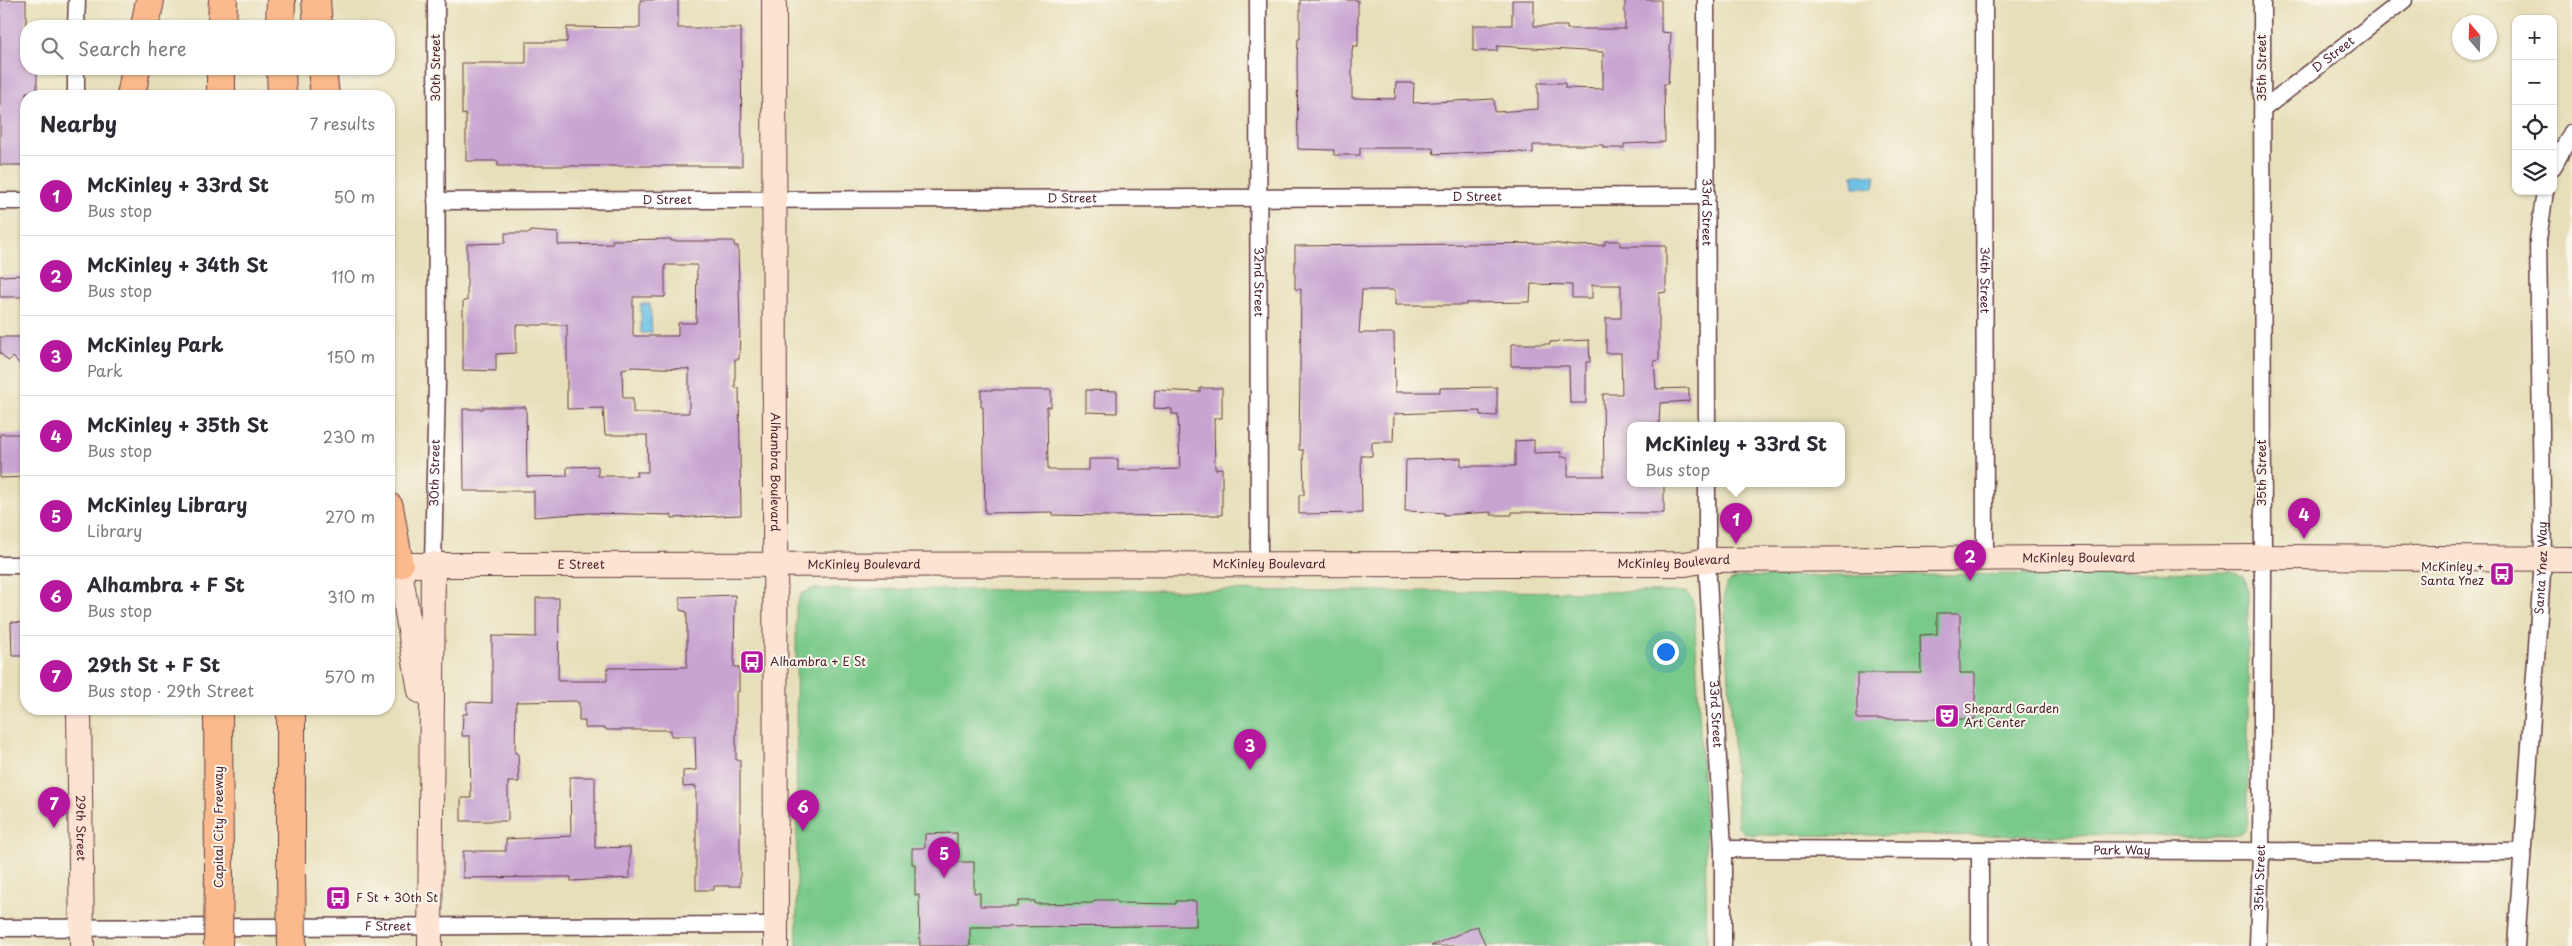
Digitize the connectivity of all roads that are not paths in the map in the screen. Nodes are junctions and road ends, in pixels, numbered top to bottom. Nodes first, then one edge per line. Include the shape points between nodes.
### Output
1 (77, 0) edge
2 (150, 0) edge
3 (223, 0) edge
4 (281, 0) edge
5 (316, 0) edge
6 (436, 0) edge
7 (774, 0) edge
8 (1258, 0) edge
9 (1706, 0) edge
10 (1984, 0) edge
11 (2262, 0) edge
12 (2404, 0) edge
13 (76, 20) edge
14 (146, 20) edge
15 (222, 20) edge
16 (280, 20) edge
17 (318, 20) edge
18 (76, 75) edge
19 (135, 75) edge
20 (222, 75) edge
21 (281, 75) edge
22 (323, 75) edge
23 (76, 90) edge
24 (132, 90) edge
25 (221, 90) edge
26 (282, 90) edge
27 (324, 90) edge
28 (2263, 109) junction
29 (2572, 132) edge
30 (2557, 160) edge
31 (2544, 195) edge
32 (1707, 196) junction
33 (1258, 198) junction
34 (775, 200) junction
35 (0, 201) edge
36 (20, 201) edge
37 (436, 201) junction
38 (1707, 422) edge
39 (1707, 487) edge
40 (2263, 557) junction
41 (1985, 559) junction
42 (2543, 559) junction
43 (2572, 559) edge
44 (1707, 560) junction
45 (395, 564) edge
46 (433, 564) junction
47 (776, 564) junction
48 (1259, 564) junction
49 (0, 565) edge
50 (20, 565) edge
51 (395, 569) edge
52 (79, 715) edge
53 (218, 715) edge
54 (291, 715) edge
55 (430, 747) junction
56 (1723, 849) junction
57 (1980, 850) junction
58 (2261, 851) junction
59 (2522, 852) junction
60 (0, 928) edge
61 (430, 936) edge
62 (776, 936) edge
63 (82, 937) edge
64 (218, 946) edge
65 (292, 946) edge
66 (1723, 946) edge
67 (1980, 946) edge
68 (2258, 946) edge
69 (2516, 946) edge

1 - 13 street
2 - 14 highway
3 - 15 highway
4 - 16 highway
5 - 17 highway
6 - 37 street, 30th Street
7 - 34 street, Alhambra Boulevard
8 - 33 street, 32nd Street
9 - 32 street, 33rd Street
10 - 41 street, 34th Street
11 - 28 street, 35th Street
12 - 28 street, D Street
18 - 23 street
19 - 24 highway
20 - 25 highway
21 - 26 highway
22 - 27 highway
28 - 40 street, 35th Street
29 - 30 street
31 - 42 street, Santa Ynez Way via 2538,240
32 - 33 street, D Street
32 - 38 street, 33rd Street
33 - 34 street, D Street
33 - 48 street, 32nd Street
34 - 37 street, D Street
34 - 47 street, Alhambra Boulevard
35 - 36 street
37 - 46 street, 30th Street
39 - 44 street, 33rd Street
40 - 41 street, McKinley Boulevard
40 - 42 street, McKinley Boulevard
40 - 58 street, 35th Street
41 - 44 street, McKinley Boulevard
42 - 43 street, McKinley Boulevard
42 - 59 street, Santa Ynez Way
44 - 48 street, McKinley Boulevard via 1685,564
44 - 56 street, 33rd Street
45 - 46 street, E Street
46 - 47 street, E Street
46 - 55 street, 30th Street
47 - 48 street, McKinley Boulevard
47 - 62 street, Alhambra Boulevard
49 - 50 street
51 - 55 street
52 - 63 street, 29th Street
53 - 64 highway, Capital City Freeway, bridge
54 - 65 highway, bridge
55 - 61 street, 30th Street
56 - 57 street, Park Way
56 - 66 street, 33rd Street
57 - 58 street, Park Way
57 - 67 street
58 - 59 street, Park Way
58 - 68 street, 35th Street
59 - 69 street, Santa Ynez Way
60 - 63 street, F Street
61 - 62 street, F Street
61 - 63 street, F Street

